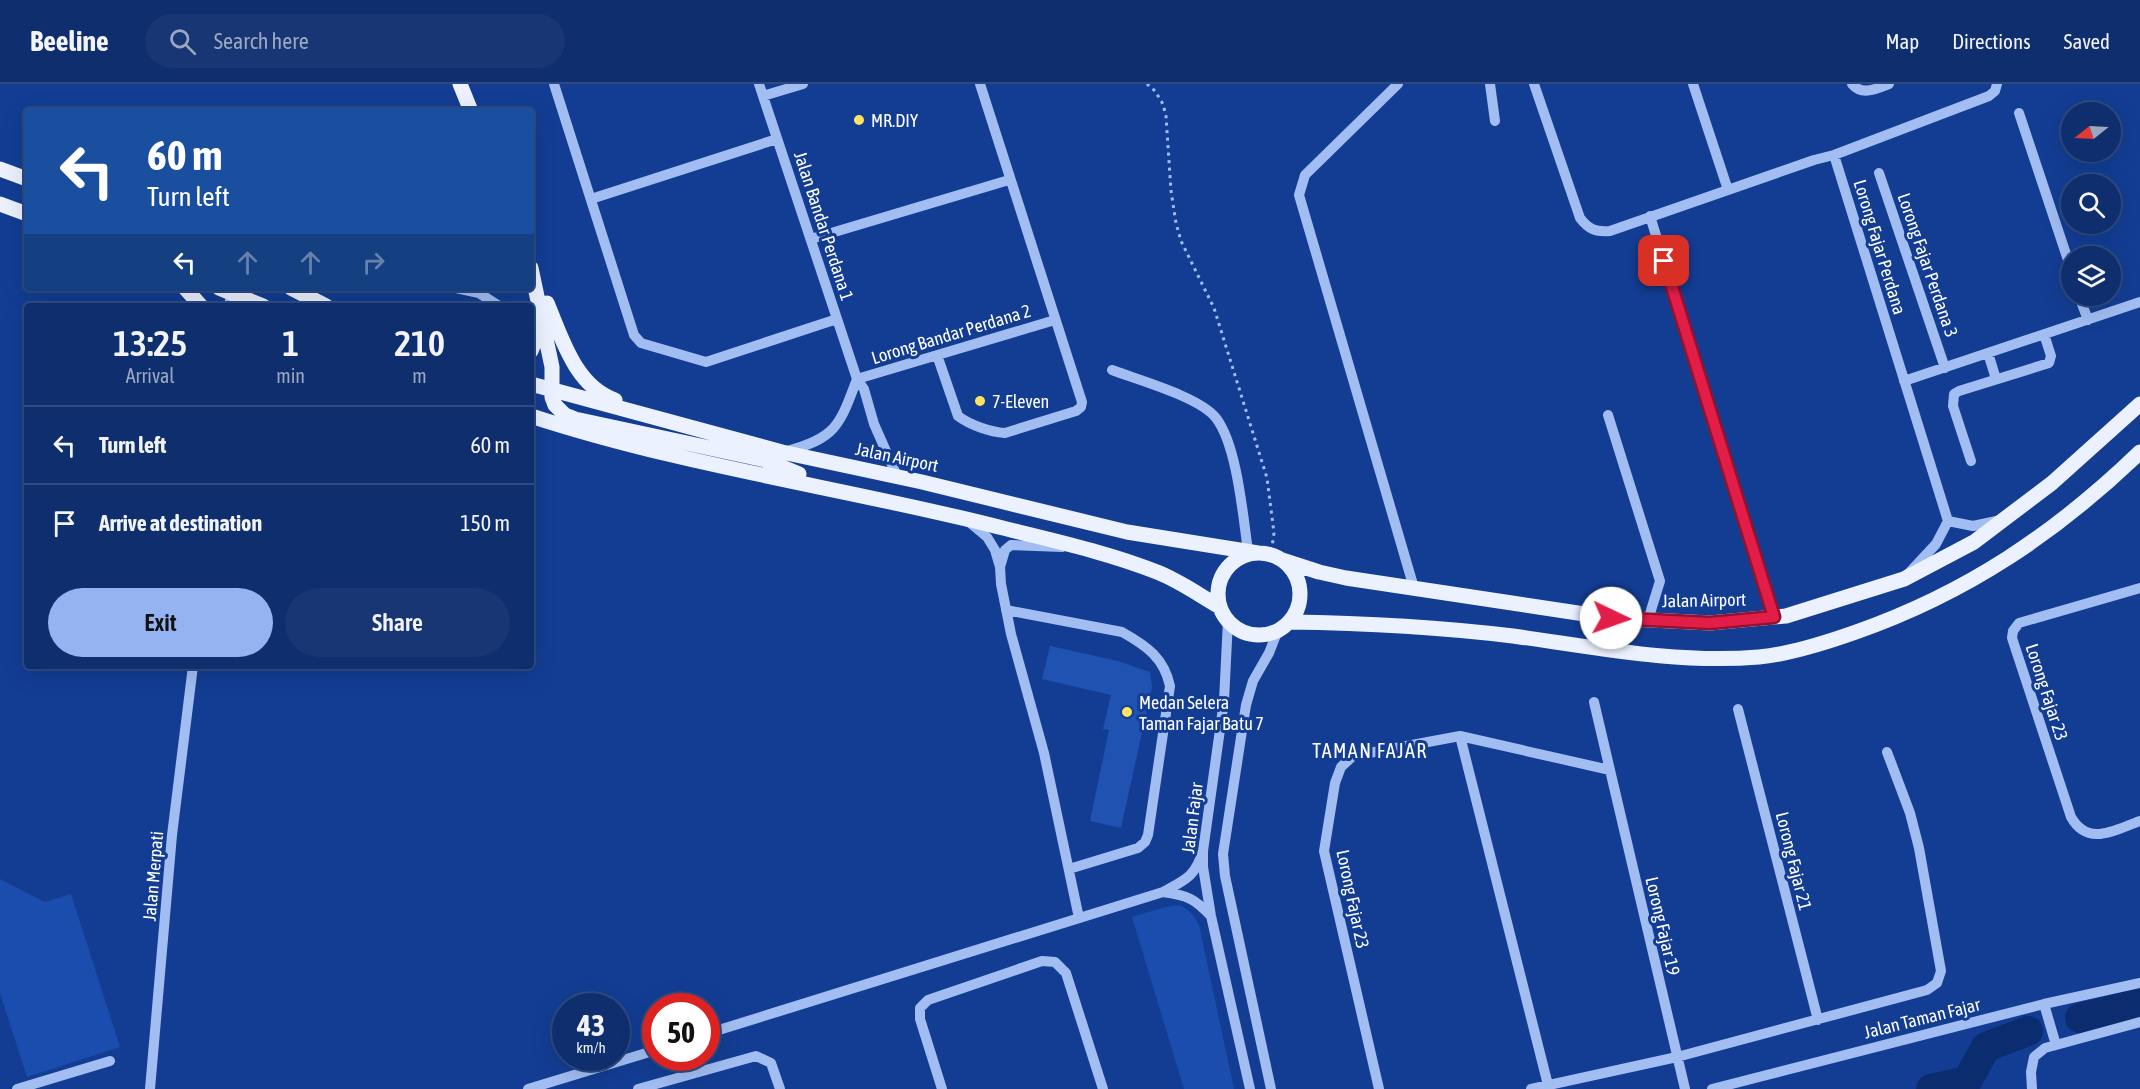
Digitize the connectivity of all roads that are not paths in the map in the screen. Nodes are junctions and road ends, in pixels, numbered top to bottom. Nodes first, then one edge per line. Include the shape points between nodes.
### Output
1 (460, 84) edge
2 (554, 84) edge
3 (759, 84) edge
4 (803, 84) edge
5 (980, 84) edge
6 (1398, 84) edge
7 (1490, 84) edge
8 (1534, 84) edge
9 (1693, 84) edge
10 (1889, 84) edge
11 (1997, 84) edge
12 (1855, 87) edge
13 (763, 96) junction
14 (470, 108) edge
15 (2019, 113) dead end
16 (1495, 121) dead end
17 (777, 139) junction
18 (1834, 155) junction
19 (0, 169) edge
20 (1879, 173) dead end
21 (24, 178) edge
22 (1009, 180) junction
23 (1728, 190) junction
24 (591, 200) junction
25 (0, 204) edge
26 (24, 213) edge
27 (1650, 216) junction
28 (811, 239) junction
29 (2063, 246) edge
30 (534, 275) edge
31 (534, 285) joint
32 (188, 291) edge
33 (297, 291) edge
34 (470, 291) edge
35 (228, 294) edge
36 (198, 303) edge
37 (254, 303) edge
38 (320, 303) edge
39 (495, 303) edge
40 (2140, 303) edge
41 (2083, 306) edge
42 (534, 315) edge
43 (837, 319) junction
44 (1055, 320) junction
45 (2088, 320) junction
46 (2044, 334) junction
47 (534, 344) edge
48 (1988, 353) junction
49 (937, 355) junction
50 (1945, 368) junction
51 (1112, 370) dead end
52 (857, 379) junction
53 (1996, 379) junction
54 (1904, 381) junction
55 (534, 385) edge
56 (554, 391) junction
57 (2140, 404) edge
58 (1608, 415) dead end
59 (534, 418) edge
60 (698, 429) junction
61 (782, 453) junction
62 (2137, 456) edge
63 (1971, 461) dead end
64 (897, 476) junction
65 (838, 490) junction
66 (963, 518) junction
67 (2004, 519) junction
68 (1948, 521) junction
69 (1075, 547) junction
70 (1264, 555) junction
71 (1000, 567) junction
72 (1904, 579) junction
73 (1414, 588) junction
74 (2140, 588) edge
75 (1006, 609) junction
76 (1224, 613) junction
77 (1774, 617) junction
78 (1648, 620) junction
79 (1283, 626) junction
80 (193, 669) edge
81 (1594, 702) dead end
82 (1738, 709) dead end
83 (1460, 736) junction
84 (1887, 752) dead end
85 (1610, 770) junction
86 (2140, 821) edge
87 (1203, 851) junction
88 (1069, 869) junction
89 (1162, 892) junction
90 (1211, 916) junction
91 (1079, 918) junction
92 (2140, 983) edge
93 (2044, 1004) junction
94 (1818, 1020) junction
95 (2140, 1022) edge
96 (720, 1030) edge
97 (2056, 1045) junction
98 (642, 1054) edge
99 (1677, 1057) junction
100 (110, 1061) dead end
101 (1548, 1085) junction
102 (18, 1089) edge
103 (150, 1089) edge
104 (528, 1089) edge
105 (638, 1089) edge
106 (780, 1089) edge
107 (942, 1089) edge
108 (1103, 1089) edge
109 (1250, 1089) edge
110 (1271, 1089) edge
111 (1379, 1089) edge
112 (1531, 1089) edge
113 (1685, 1089) edge
114 (1712, 1089) edge
115 (2032, 1089) edge

1 - 14 main road
2 - 24 street
3 - 13 street, Jalan Bandar Perdana 1
4 - 13 street
5 - 22 street
6 - 73 street via 1305,175 1299,195
7 - 16 street
8 - 27 street via 1585,224 1599,232 1610,231
9 - 23 street
10 - 12 street via 1870,91
11 - 18 street via 1989,96
13 - 17 street, Jalan Bandar Perdana 1
15 - 29 street
17 - 24 street
17 - 28 street, Jalan Bandar Perdana 1
18 - 23 street
18 - 54 street, Lorong Fajar Perdana
19 - 21 main road
20 - 50 street, Lorong Fajar Perdana 3
22 - 28 street
22 - 44 street
23 - 27 street
24 - 43 street via 634,335 641,343 705,362
25 - 26 main road
27 - 77 street
28 - 43 street, Jalan Bandar Perdana 1
30 - 60 main road via 560,336 588,383 612,399 680,416
31 - 42 main road
31 - 56 main road
32 - 36 main road
33 - 38 main road
34 - 39 street
35 - 37 main road
40 - 45 street
41 - 45 street
42 - 47 main road via 538,334
43 - 52 street, Jalan Bandar Perdana 1
44 - 49 street, Lorong Bandar Perdana 2
44 - 49 street via 1082,402 1076,411 995,432 964,420 958,416
45 - 46 street
46 - 48 street
46 - 53 street via 2051,356 2049,363
48 - 50 street
48 - 53 street
49 - 52 street, Lorong Bandar Perdana 2
50 - 54 street
51 - 70 street via 1198,404 1216,417 1227,438 1240,491
52 - 61 street via 837,425 829,434
52 - 64 street, Jalan Bandar Perdana 1
53 - 63 street via 1959,391 1952,399
54 - 68 street, Lorong Fajar Perdana
55 - 56 main road, Jalan Airport
56 - 60 main road, Jalan Airport
56 - 65 main road via 555,405 565,415 765,460
57 - 67 main road, Jalan Airport via 2052,483
58 - 78 street via 1660,580
59 - 65 main road via 587,434
60 - 61 main road, Jalan Airport
61 - 64 main road, Jalan Airport
62 - 79 main road via 2016,555 1944,596 1829,642 1760,657 1633,654 1476,632 1349,622
64 - 70 main road, Jalan Airport via 1127,532
65 - 66 main road
66 - 69 main road
66 - 71 street via 987,537
67 - 68 street via 1973,526
67 - 72 main road, Jalan Airport via 1974,542
68 - 72 street via 1936,543
69 - 71 street via 1011,545 1005,550
69 - 76 main road via 1179,581
70 - 73 main road, Jalan Airport via 1319,572
70 - 76 main road via 1239,558 1226,570 1219,588
70 - 79 main road via 1292,570 1298,582 1296,610
71 - 75 street
72 - 77 main road, Jalan Airport
73 - 78 main road, Jalan Airport via 1611,618
74 - 86 street, Lorong Fajar 23 via 2019,623 2012,638 2075,824 2091,835
75 - 88 street via 1044,753
75 - 88 street via 1122,632 1159,659 1170,686 1145,842
76 - 79 main road via 1238,629 1251,634 1264,634
76 - 87 street, Jalan Fajar via 1224,702
77 - 78 main road, Jalan Airport via 1710,623
79 - 110 street, Jalan Fajar via 1253,681 1246,705 1223,854
80 - 103 street, Jalan Merpati via 172,835
81 - 85 street, Lorong Fajar 19
82 - 94 street, Lorong Fajar 21
83 - 85 street
83 - 101 street
83 - 111 street, Lorong Fajar 23 via 1353,756 1341,767 1335,783 1323,851
84 - 94 street via 1919,848 1941,970 1937,983 1927,990
85 - 99 street, Lorong Fajar 19
87 - 89 street via 1190,877
87 - 90 street, Jalan Fajar
88 - 91 street
89 - 90 street via 1189,897
89 - 91 street
90 - 109 street, Jalan Fajar
91 - 96 street
92 - 93 street, Jalan Taman Fajar
93 - 97 street
93 - 114 street, Jalan Taman Fajar
94 - 99 street
95 - 97 street
97 - 115 street via 2034,1057
98 - 104 street
99 - 101 street
99 - 113 street, Lorong Fajar 19
100 - 102 street
101 - 112 street
105 - 106 street via 749,1056 771,1063
107 - 108 street via 920,1008 928,1000 1042,962 1055,962 1066,973

